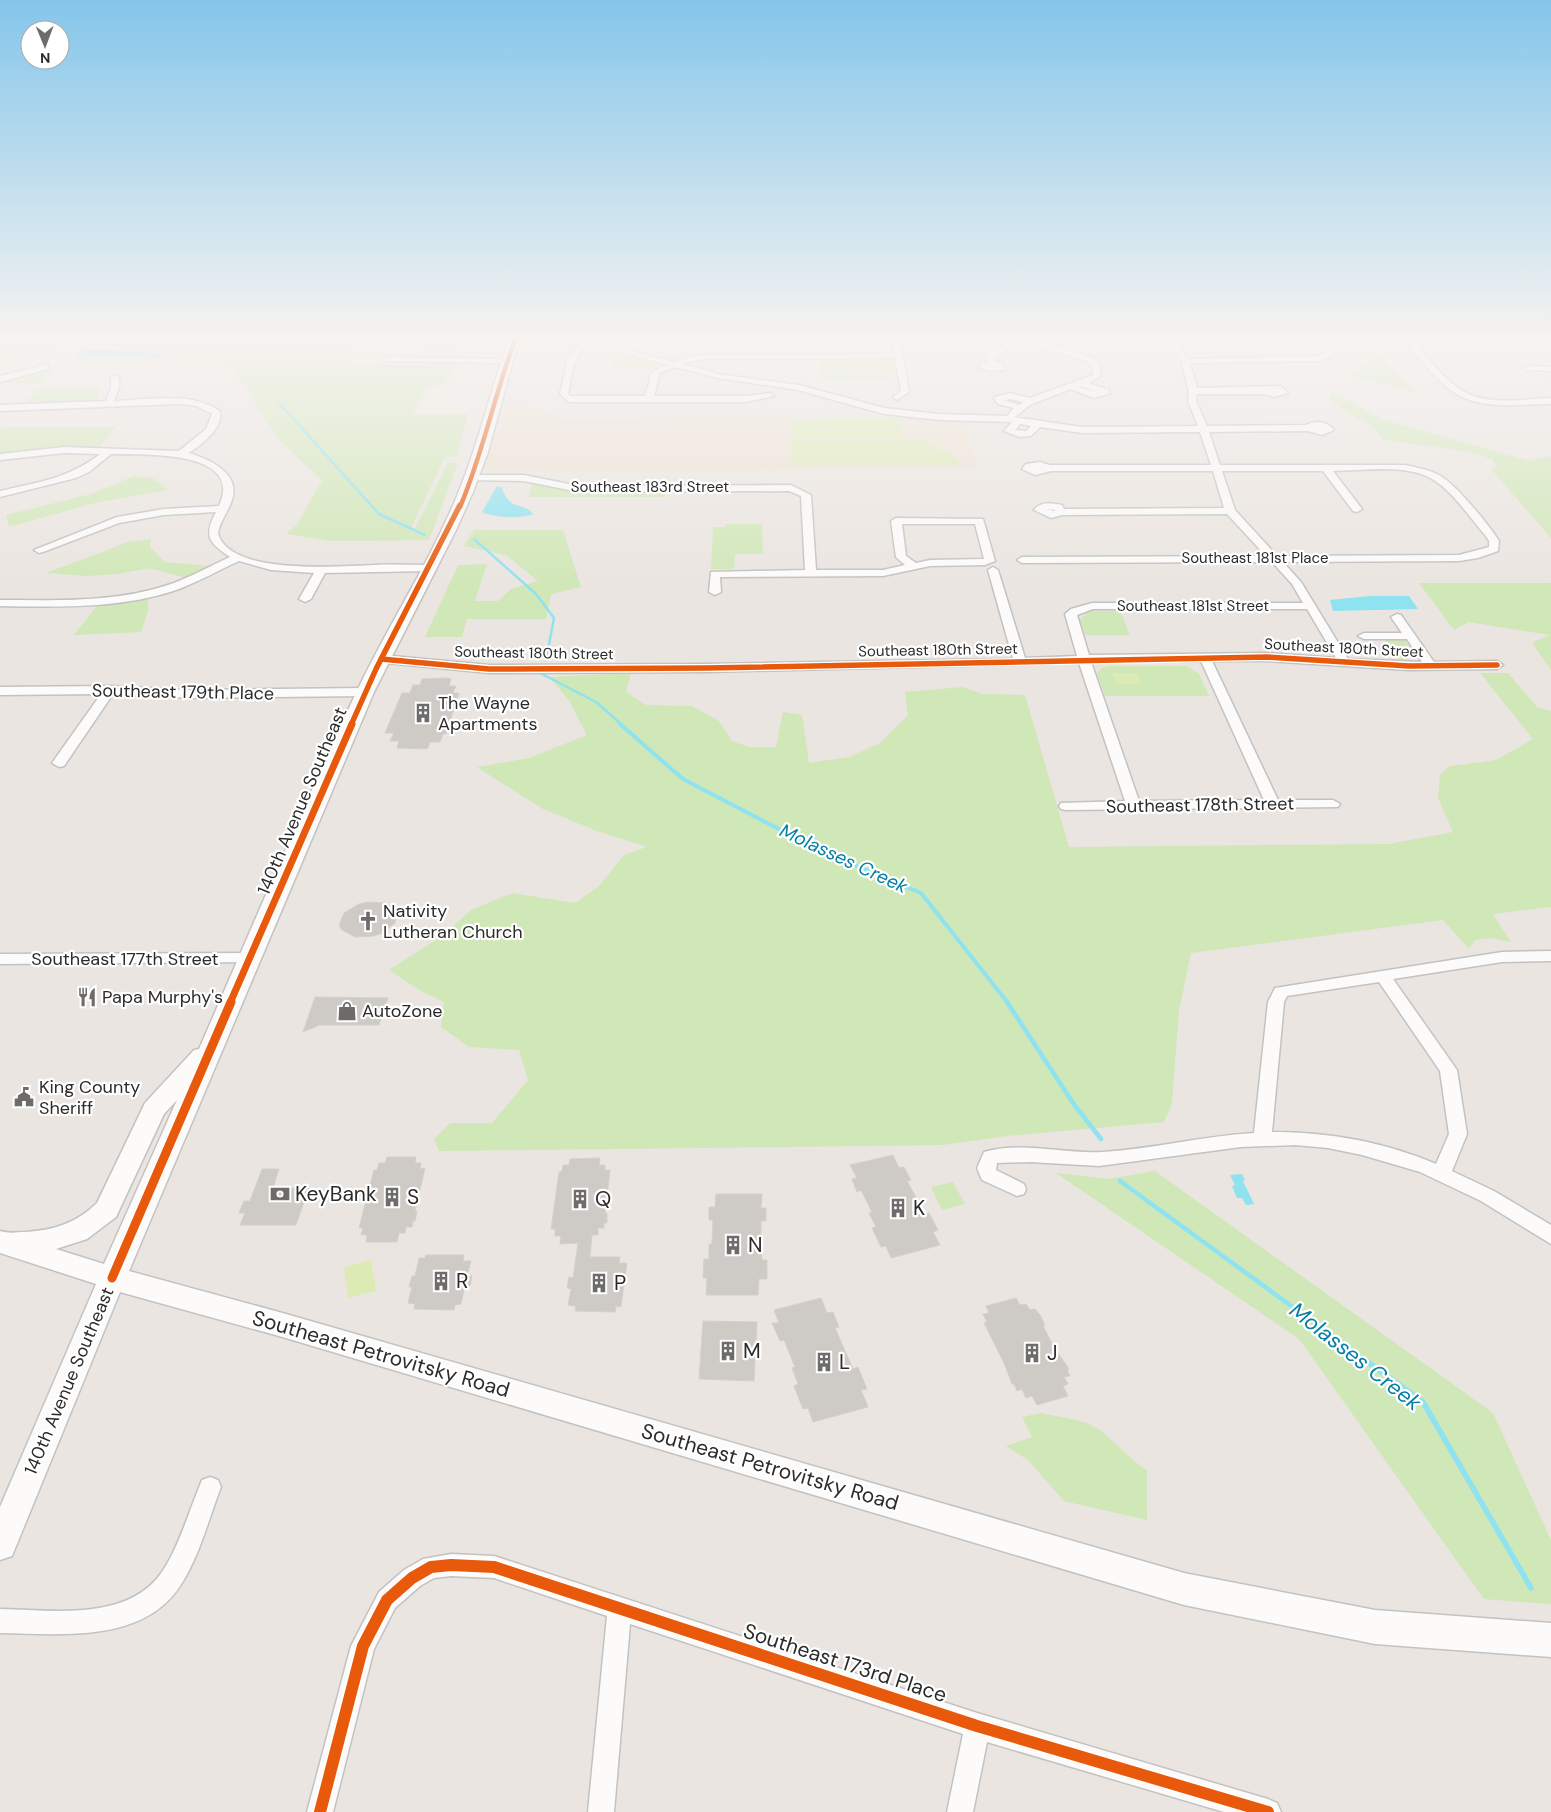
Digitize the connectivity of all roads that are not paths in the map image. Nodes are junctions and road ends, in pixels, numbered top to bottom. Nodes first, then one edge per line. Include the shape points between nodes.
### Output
1 (217, 420) edge
2 (488, 420) edge
3 (1001, 420) edge
4 (1014, 420) junction
5 (1200, 420) edge
6 (1037, 424) junction
7 (1309, 428) dead end
8 (1204, 429) junction
9 (110, 451) junction
10 (181, 454) junction
11 (0, 457) edge
12 (1216, 467) junction
13 (1325, 467) junction
14 (1048, 468) dead end
15 (471, 478) junction
16 (0, 494) edge
17 (222, 509) junction
18 (1357, 510) dead end
19 (1230, 511) junction
20 (1061, 512) dead end
21 (39, 550) dead end
22 (237, 558) junction
23 (1272, 558) junction
24 (1022, 560) dead end
25 (992, 565) junction
26 (913, 566) junction
27 (321, 570) junction
28 (427, 570) junction
29 (812, 573) junction
30 (715, 592) dead end
31 (305, 599) dead end
32 (0, 603) edge
33 (1311, 606) junction
34 (1397, 617) dead end
35 (1364, 636) dead end
36 (1410, 636) junction
37 (1205, 658) junction
38 (381, 659) junction
39 (1084, 659) junction
40 (1343, 660) junction
41 (1020, 662) junction
42 (1497, 665) dead end
43 (1431, 666) junction
44 (110, 690) junction
45 (0, 691) edge
46 (365, 692) junction
47 (59, 763) dead end
48 (1273, 804) junction
49 (1333, 804) dead end
50 (1133, 805) junction
51 (1066, 806) dead end
52 (1551, 956) edge
53 (251, 958) junction
54 (0, 959) edge
55 (1382, 975) junction
56 (214, 1043) junction
57 (1262, 1138) junction
58 (1442, 1173) junction
59 (1017, 1189) dead end
60 (1551, 1236) edge
61 (3, 1243) edge
62 (112, 1278) junction
63 (210, 1487) dead end
64 (0, 1546) edge
65 (620, 1607) junction
66 (0, 1621) edge
67 (1551, 1640) edge
68 (978, 1726) junction
69 (320, 1812) edge
70 (601, 1812) edge
71 (960, 1812) edge
72 (1262, 1812) edge

1 - 10 street via 197,444
2 - 15 main road, 140th Avenue Southeast
3 - 4 street
4 - 6 street
4 - 6 street via 1009,431 1014,434 1028,434
5 - 8 street
6 - 8 street via 1082,430
7 - 8 street
8 - 12 street
9 - 10 street
9 - 11 street via 64,450
9 - 16 street via 74,476
10 - 17 street via 204,461 223,477 229,492
12 - 13 street
12 - 14 street
12 - 19 street
13 - 18 street
13 - 23 street, Southeast 181st Place via 1391,466 1420,471 1442,481 1489,532 1494,549 1460,558
15 - 28 main road, 140th Avenue Southeast via 450,528
15 - 29 street, Southeast 183rd Street via 524,478 579,489 673,492 782,487 800,490 806,495
17 - 21 street via 164,512 118,520
17 - 22 street via 213,537 219,546
19 - 20 street
19 - 23 street
22 - 27 street via 261,565
22 - 32 street via 176,586 123,599 98,603
23 - 24 street, Southeast 181st Place
23 - 33 street via 1296,582
25 - 26 street via 930,563
25 - 26 street via 979,521 896,521 901,556
25 - 41 street
26 - 29 street via 883,573
27 - 28 street via 367,573
27 - 31 street
28 - 38 main road, 140th Avenue Southeast
29 - 30 street via 715,574
33 - 39 street, Southeast 181st Street via 1092,606 1075,611 1070,619
33 - 40 street
34 - 36 street, Southeast 180th Street
35 - 36 street
36 - 43 street, Southeast 180th Street
37 - 39 street, Southeast 180th Street
37 - 40 street, Southeast 180th Street
37 - 48 street
38 - 41 street, Southeast 180th Street via 410,659 461,668 489,669
38 - 46 main road, 140th Avenue Southeast
39 - 41 street, Southeast 180th Street
39 - 50 street
40 - 43 street, Southeast 180th Street
42 - 43 street, Southeast 180th Street
44 - 45 street, Southeast 179th Place
44 - 46 street, Southeast 179th Place via 191,694
44 - 47 street
46 - 53 main road, 140th Avenue Southeast
48 - 49 street, Southeast 178th Street
48 - 50 street, Southeast 178th Street
50 - 51 street, Southeast 178th Street
52 - 55 street via 1502,957
53 - 54 street, Southeast 177th Street
53 - 56 main road, 140th Avenue Southeast
55 - 57 street via 1281,992 1276,1002
55 - 58 street via 1448,1070 1458,1134
56 - 61 main road via 154,1109 107,1210 98,1220 65,1238
56 - 62 main road, 140th Avenue Southeast
57 - 58 street via 1346,1146
57 - 59 street via 1099,1159 990,1157 986,1168 989,1175
58 - 60 street via 1488,1195
61 - 62 main road, Southeast Petrovitsky Road
62 - 64 main road, 140th Avenue Southeast
62 - 67 main road, Southeast Petrovitsky Road via 1184,1589 1374,1627
63 - 66 street via 175,1574 165,1589 146,1605 99,1620
65 - 68 street, Southeast 173rd Place
65 - 69 street, Southeast 173rd Place via 494,1567 431,1567 412,1578 387,1600 364,1646
65 - 70 street
68 - 71 street
68 - 72 street, Southeast 173rd Place

